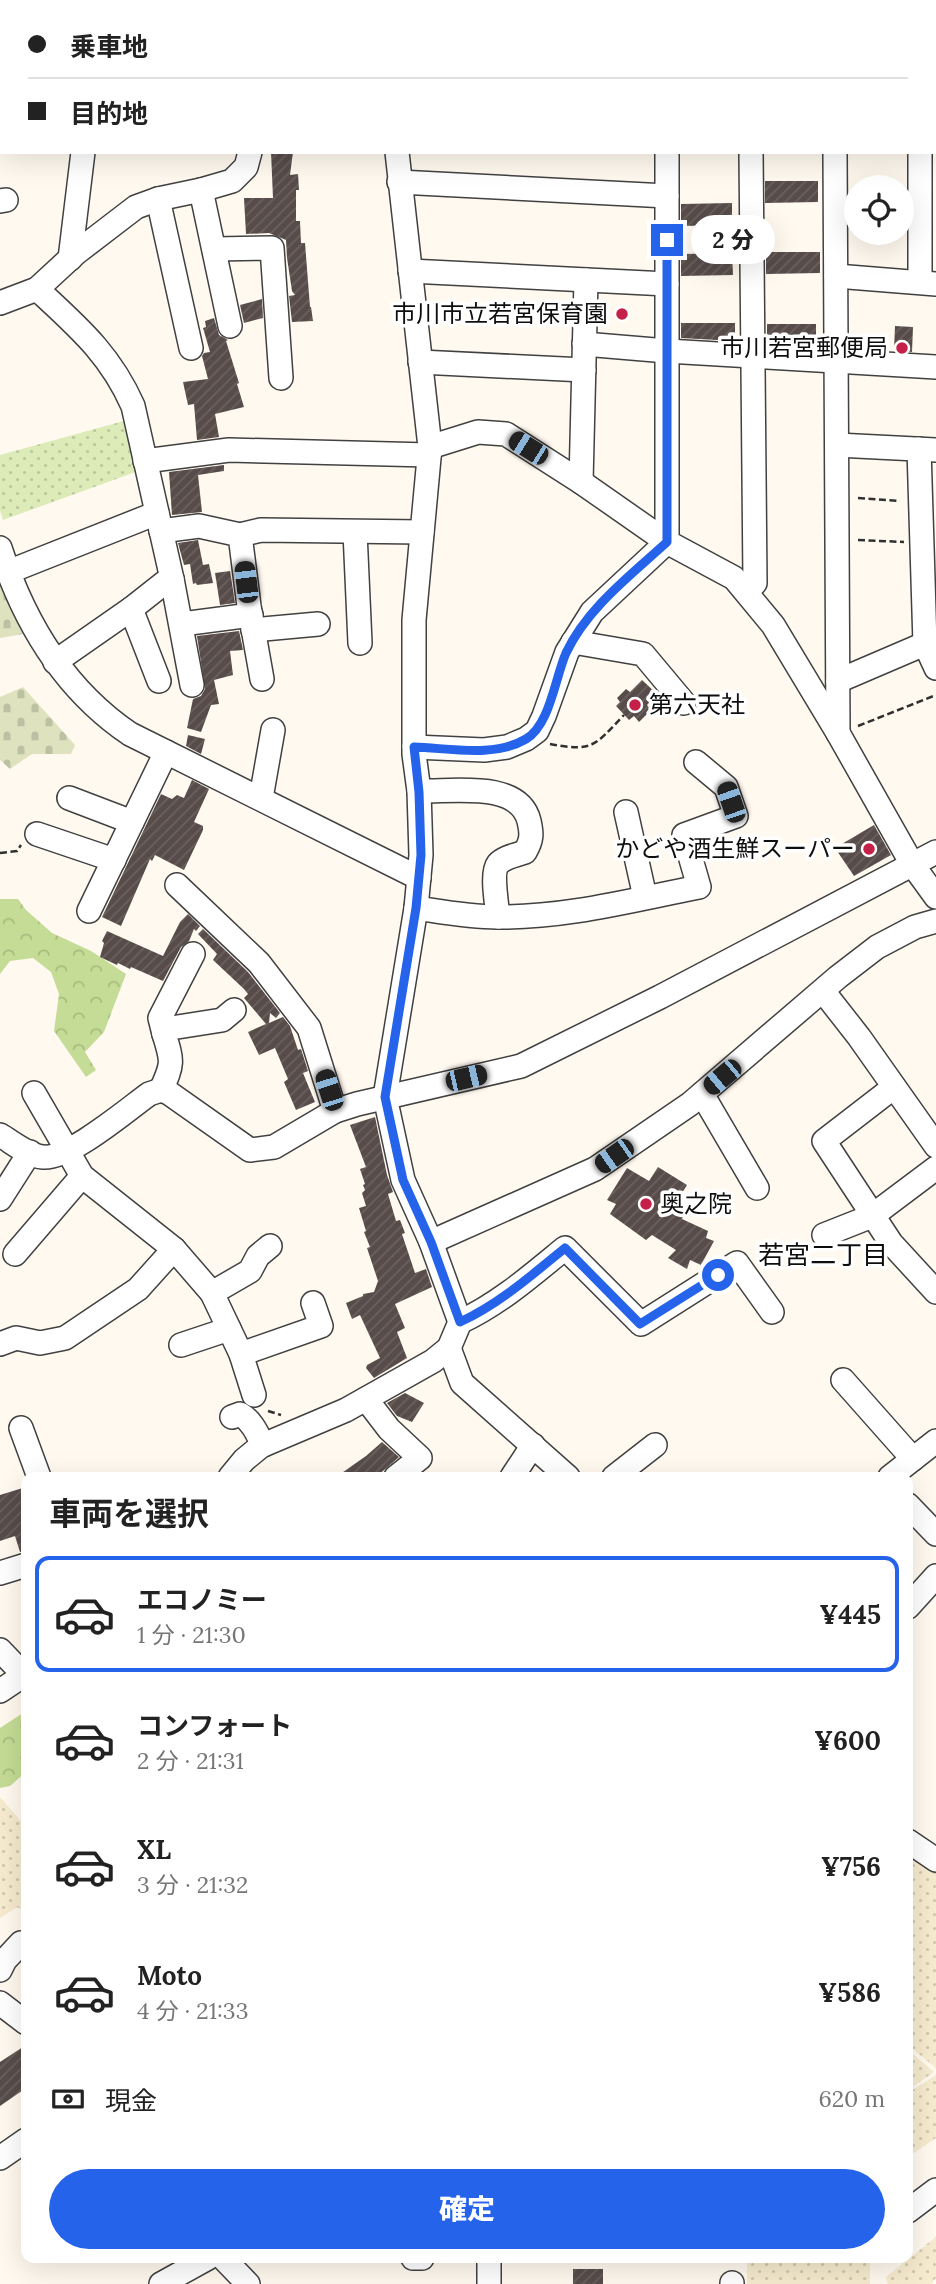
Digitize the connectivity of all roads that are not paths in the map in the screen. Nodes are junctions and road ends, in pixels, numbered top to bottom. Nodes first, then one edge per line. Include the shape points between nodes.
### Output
1 (83, 154) edge
2 (249, 154) edge
3 (397, 154) edge
4 (667, 154) edge
5 (751, 154) edge
6 (835, 154) edge
7 (920, 154) edge
8 (399, 181) junction
9 (201, 190) junction
10 (667, 196) junction
11 (158, 199) junction
12 (214, 249) junction
13 (70, 259) junction
14 (410, 271) junction
15 (836, 276) junction
16 (586, 280) junction
17 (928, 283) edge
18 (667, 284) junction
19 (37, 289) junction
20 (0, 303) edge
21 (230, 326) dead end
22 (584, 344) junction
23 (191, 348) dead end
24 (667, 351) junction
25 (752, 356) junction
26 (836, 361) junction
27 (420, 362) junction
28 (936, 367) edge
29 (583, 370) junction
30 (281, 378) dead end
31 (836, 445) junction
32 (928, 450) edge
33 (430, 451) junction
34 (145, 461) junction
35 (581, 482) junction
36 (159, 522) junction
37 (355, 532) junction
38 (422, 532) junction
39 (240, 535) junction
40 (667, 542) junction
41 (0, 548) edge
42 (8, 572) junction
43 (172, 579) junction
44 (747, 591) junction
45 (131, 609) junction
46 (252, 623) junction
47 (182, 624) junction
48 (318, 624) dead end
49 (573, 642) junction
50 (930, 642) edge
51 (360, 643) dead end
52 (55, 662) junction
53 (936, 668) edge
54 (262, 678) dead end
55 (159, 681) dead end
56 (838, 681) junction
57 (192, 685) dead end
58 (684, 703) dead end
59 (273, 730) dead end
60 (838, 733) junction
61 (414, 747) junction
62 (166, 752) junction
63 (696, 762) dead end
64 (419, 792) junction
65 (69, 798) dead end
66 (261, 798) junction
67 (626, 813) dead end
68 (132, 822) junction
69 (31, 836) road end
70 (936, 852) edge
71 (114, 860) junction
72 (912, 864) junction
73 (419, 877) junction
74 (177, 885) dead end
75 (645, 897) junction
76 (936, 897) edge
77 (416, 908) junction
78 (89, 911) dead end
79 (498, 917) junction
80 (936, 921) edge
81 (192, 954) dead end
82 (823, 991) junction
83 (234, 1010) dead end
84 (164, 1034) junction
85 (894, 1087) junction
86 (161, 1090) junction
87 (34, 1093) dead end
88 (702, 1094) junction
89 (385, 1097) junction
90 (335, 1111) junction
91 (0, 1135) edge
92 (936, 1146) edge
93 (30, 1152) junction
94 (62, 1158) junction
95 (936, 1168) edge
96 (82, 1175) junction
97 (757, 1188) dead end
98 (0, 1199) edge
99 (872, 1216) junction
100 (824, 1235) dead end
101 (431, 1242) junction
102 (270, 1247) dead end
103 (174, 1249) junction
104 (15, 1254) dead end
105 (936, 1292) edge
106 (212, 1293) junction
107 (313, 1303) dead end
108 (772, 1312) dead end
109 (460, 1322) junction
110 (229, 1329) junction
111 (0, 1344) edge
112 (181, 1345) dead end
113 (449, 1348) junction
114 (241, 1354) junction
115 (843, 1380) dead end
116 (254, 1395) dead end
117 (366, 1399) junction
118 (232, 1417) dead end
119 (21, 1428) dead end
120 (936, 1441) edge
121 (263, 1445) junction
122 (533, 1445) junction
123 (655, 1445) dead end
124 (913, 1459) junction
125 (37, 1472) edge
126 (234, 1472) edge
127 (402, 1472) edge
128 (515, 1472) edge
129 (563, 1472) edge
130 (620, 1472) edge
131 (896, 1472) edge
132 (913, 1510) edge
133 (936, 1534) edge
134 (21, 1567) edge
135 (0, 1573) edge
136 (936, 1576) edge
137 (913, 1601) edge
138 (0, 1650) edge
139 (21, 1668) edge
140 (21, 1674) edge
141 (0, 1691) edge
142 (913, 1844) edge
143 (936, 1860) edge
144 (21, 1943) dead end
145 (0, 1970) edge
146 (0, 2003) edge
147 (21, 2019) edge
148 (21, 2143) edge
149 (0, 2158) edge
150 (936, 2190) edge
151 (913, 2207) edge
152 (199, 2263) edge
153 (228, 2263) edge
154 (489, 2263) edge
155 (161, 2284) edge
156 (248, 2284) edge
157 (489, 2284) edge

1 - 13 street
2 - 9 street via 246,167 232,181
3 - 8 street
4 - 10 street
5 - 25 street
6 - 15 street
7 - 17 street
8 - 10 street
8 - 14 street
9 - 11 street
9 - 12 street
10 - 18 street
11 - 13 street via 136,207
11 - 23 street
12 - 21 street
12 - 30 street via 272,248
13 - 19 street
14 - 16 street
14 - 27 street
15 - 17 street
15 - 26 street
16 - 18 street
16 - 22 street
18 - 24 street
19 - 20 street
19 - 34 street via 88,336 121,380 133,406
22 - 24 street
22 - 29 street
24 - 25 street
24 - 40 street
25 - 26 street
25 - 44 street via 755,583
26 - 28 street
26 - 31 street
27 - 29 street
27 - 33 street
29 - 35 street
31 - 32 street
31 - 56 street
32 - 50 street via 921,502
33 - 34 street via 229,450
33 - 35 street via 478,432 506,434
33 - 38 street
34 - 36 street
35 - 40 street
36 - 39 street
36 - 42 street
36 - 43 street
37 - 38 street
37 - 39 street via 261,530
37 - 51 street
38 - 61 street via 414,620
39 - 46 street
40 - 44 street via 734,578
40 - 49 street via 592,612
41 - 42 street
42 - 52 street
43 - 45 street
43 - 47 street
44 - 60 street via 773,625
45 - 52 street
45 - 55 street
46 - 47 street
46 - 48 street
46 - 54 street
47 - 57 street
49 - 58 street via 643,654
49 - 61 street via 537,731 526,739 484,750
50 - 53 street
50 - 56 street
52 - 62 street via 105,717
56 - 60 street
59 - 66 street
60 - 72 street
61 - 64 street
62 - 66 street
62 - 68 street
63 - 75 street via 726,787 736,816 684,835 699,887
64 - 73 street
64 - 79 street via 495,792 509,796 526,811 532,836 529,845 525,852 498,864 495,873
65 - 68 street
66 - 73 street
67 - 75 street
68 - 71 street
69 - 71 street
70 - 72 street
71 - 78 street
72 - 76 street
72 - 89 street via 521,1066
73 - 77 street
74 - 90 street via 259,963 309,1028
75 - 79 street via 577,911
77 - 79 street
77 - 89 street
80 - 82 street via 877,947
81 - 84 street via 160,1018
82 - 85 street
82 - 88 street
83 - 84 street via 222,1020 171,1028
84 - 86 street via 172,1060
85 - 92 street
85 - 99 street via 824,1141
86 - 90 street via 250,1150 274,1147
86 - 94 street
87 - 94 street
88 - 97 street
88 - 101 street via 595,1169
89 - 90 street
89 - 101 street via 403,1180
91 - 93 street
93 - 94 street
93 - 98 street
94 - 96 street
95 - 99 street
96 - 103 street
96 - 104 street
99 - 100 street
99 - 105 street
101 - 109 street
102 - 106 street via 250,1271
103 - 106 street
103 - 111 street via 138,1289 65,1338 40,1343 16,1338
106 - 110 street
107 - 114 street via 321,1326
108 - 109 street via 737,1263 640,1324 565,1248 509,1293
109 - 113 street
110 - 112 street
110 - 114 street
113 - 117 street
113 - 122 street via 463,1383
114 - 116 street
115 - 124 street
117 - 121 street
117 - 127 street via 420,1458
118 - 121 street via 244,1415
119 - 125 street
120 - 124 street
121 - 126 street
122 - 128 street
122 - 129 street
123 - 130 street
124 - 131 street
132 - 133 street
134 - 135 street
136 - 137 street
138 - 139 street
140 - 141 street
142 - 143 street
144 - 145 street
146 - 147 street
148 - 149 street
150 - 151 street
152 - 155 street
153 - 156 street
154 - 157 street

